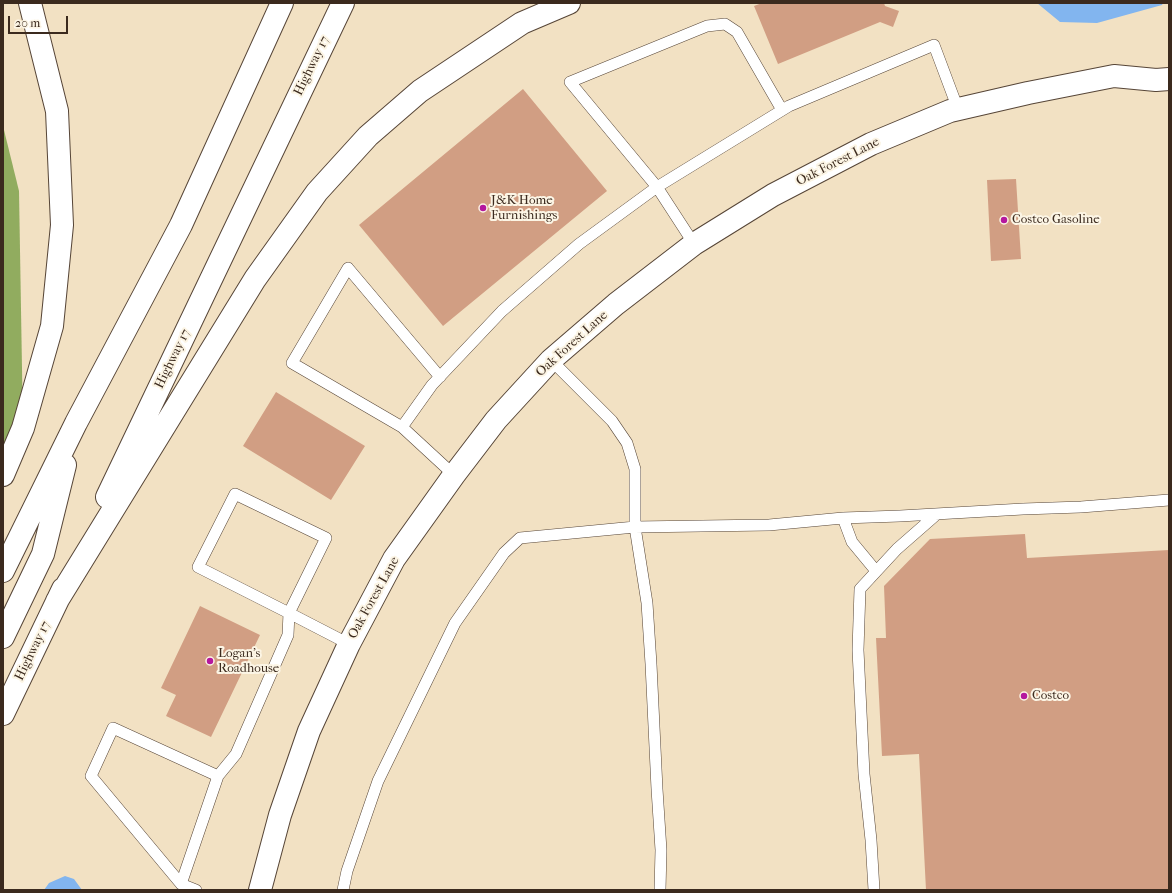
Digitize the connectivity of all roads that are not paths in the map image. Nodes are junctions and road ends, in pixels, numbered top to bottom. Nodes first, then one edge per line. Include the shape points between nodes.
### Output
1 (30, 3) edge
2 (282, 3) edge
3 (343, 3) edge
4 (569, 3) edge
5 (1169, 64) edge
6 (1114, 76) junction
7 (1169, 79) edge
8 (958, 109) junction
9 (782, 110) junction
10 (657, 187) junction
11 (694, 244) junction
12 (551, 360) junction
13 (440, 377) junction
14 (76, 423) junction
15 (402, 427) junction
16 (3, 475) edge
17 (454, 475) junction
18 (1169, 500) edge
19 (937, 514) junction
20 (842, 518) junction
21 (635, 527) junction
22 (3, 571) edge
23 (876, 571) junction
24 (57, 601) junction
25 (289, 613) junction
26 (3, 637) edge
27 (349, 644) junction
28 (3, 714) edge
29 (218, 776) junction
30 (181, 884) junction
31 (196, 890) edge
32 (260, 890) edge
33 (343, 890) edge
34 (660, 890) edge
35 (874, 890) edge

1 - 16 main road via 56,111 62,225 52,326 23,428
2 - 14 main road via 181,225
3 - 24 main road, Highway 17
4 - 24 main road via 522,23 420,91 368,136 317,192 255,279
5 - 6 main road, Oak Forest Lane
6 - 7 main road, Oak Forest Lane
6 - 8 main road, Oak Forest Lane
8 - 9 lane via 934,45
8 - 11 main road, Oak Forest Lane via 871,144 773,195
9 - 10 lane
9 - 10 lane via 737,32 725,24 706,26 570,82
10 - 11 lane
10 - 13 lane via 579,244 502,311
11 - 12 main road, Oak Forest Lane via 616,304
12 - 17 main road, Oak Forest Lane via 496,420
12 - 21 lane via 612,421 627,442 635,469
13 - 15 lane
13 - 15 lane via 348,268 292,363
14 - 22 main road
14 - 26 main road via 43,554
15 - 17 lane
17 - 27 main road, Oak Forest Lane via 394,558
18 - 19 lane
19 - 20 lane
19 - 23 lane
20 - 21 lane via 769,525
20 - 23 lane via 852,542
21 - 33 lane via 520,538 504,553 455,623 402,730 378,781 347,871
21 - 34 lane via 647,603 651,656 661,850
23 - 35 lane via 860,590 858,650 864,774
24 - 28 main road, Highway 17
25 - 25 lane via 326,538 235,494 198,568
25 - 27 lane
25 - 29 lane via 288,634 236,754
27 - 32 main road, Oak Forest Lane via 309,731 280,815
29 - 30 lane
29 - 30 lane via 114,728 91,776
30 - 31 lane

